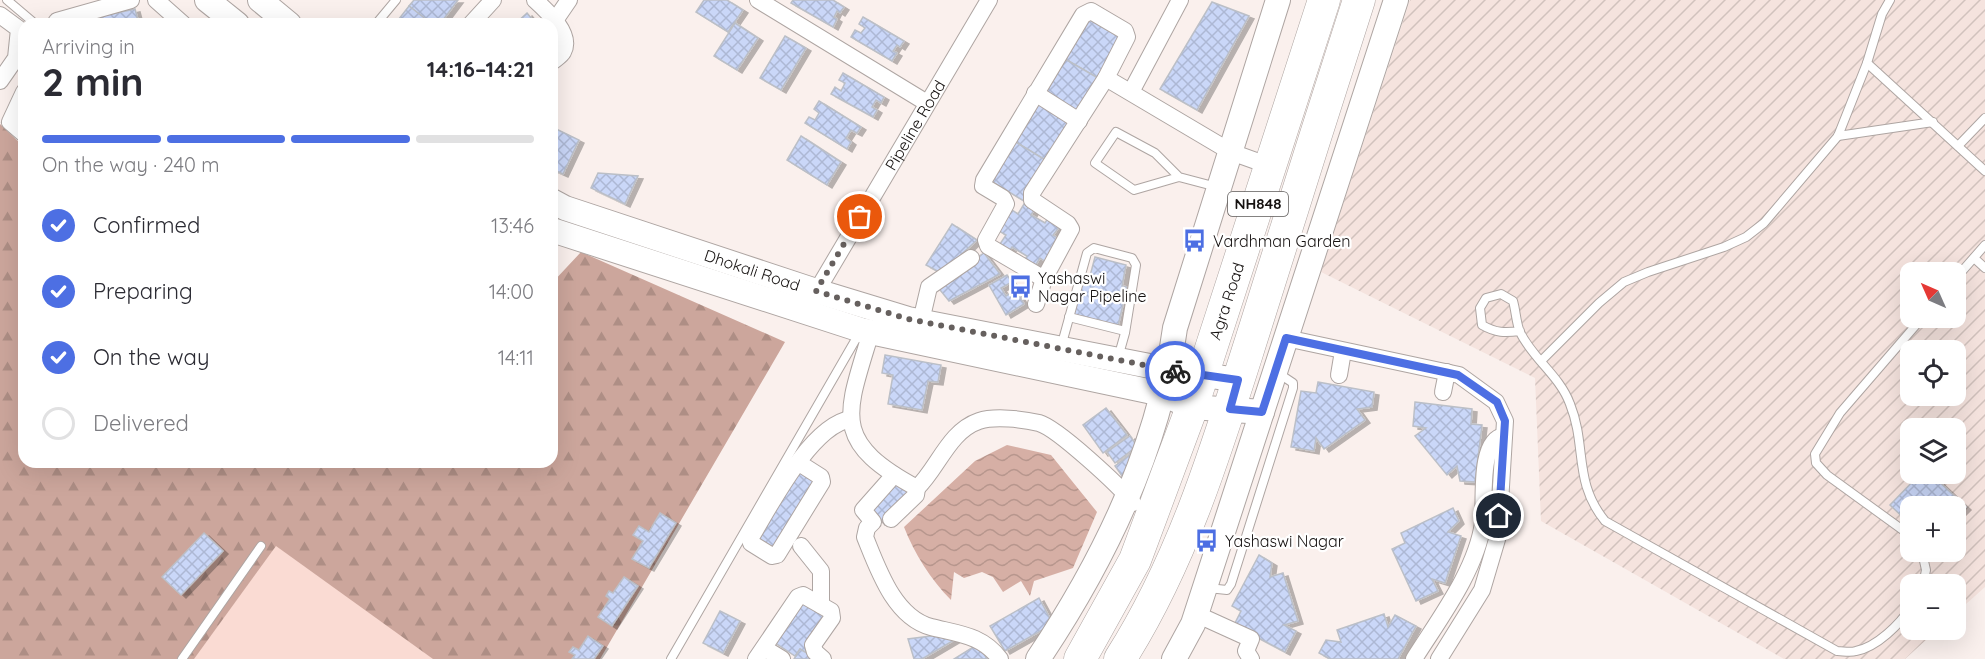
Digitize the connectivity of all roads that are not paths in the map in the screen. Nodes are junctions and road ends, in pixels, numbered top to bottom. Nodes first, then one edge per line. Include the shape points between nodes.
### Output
1 (7, 0) edge
2 (131, 0) edge
3 (156, 0) edge
4 (207, 0) edge
5 (260, 0) edge
6 (396, 0) edge
7 (493, 0) edge
8 (535, 0) edge
9 (569, 0) edge
10 (758, 0) edge
11 (989, 0) edge
12 (1180, 0) edge
13 (1278, 0) edge
14 (1324, 0) edge
15 (1359, 0) edge
16 (1396, 0) edge
17 (1890, 0) edge
18 (0, 15) edge
19 (28, 18) edge
20 (68, 18) edge
21 (176, 18) edge
22 (230, 18) edge
23 (282, 18) edge
24 (381, 18) edge
25 (476, 18) edge
26 (555, 18) edge
27 (557, 18) edge
28 (558, 24) edge
29 (18, 28) edge
30 (18, 39) edge
31 (558, 57) edge
32 (1867, 63) junction
33 (1106, 78) junction
34 (0, 81) edge
35 (1131, 92) junction
36 (1035, 93) junction
37 (927, 103) junction
38 (18, 105) edge
39 (1985, 117) edge
40 (1079, 121) junction
41 (1933, 122) junction
42 (18, 129) edge
43 (1838, 136) junction
44 (1958, 146) junction
45 (1231, 152) junction
46 (1270, 166) junction
47 (1985, 171) edge
48 (1179, 177) junction
49 (1220, 187) junction
50 (558, 204) edge
51 (558, 232) edge
52 (1985, 245) edge
53 (971, 258) dead end
54 (1974, 258) junction
55 (1966, 267) edge
56 (1985, 268) edge
57 (1044, 279) junction
58 (816, 291) junction
59 (1036, 304) dead end
60 (805, 313) junction
61 (1069, 318) junction
62 (921, 321) junction
63 (1913, 328) edge
64 (866, 331) junction
65 (1125, 331) junction
66 (1520, 332) junction
67 (951, 338) junction
68 (1286, 338) junction
69 (1343, 351) junction
70 (1118, 358) junction
71 (1059, 359) junction
72 (1541, 361) junction
73 (1170, 370) junction
74 (1448, 372) junction
75 (1202, 375) junction
76 (1340, 375) dead end
77 (1443, 392) dead end
78 (1161, 394) junction
79 (1234, 394) junction
80 (1192, 407) junction
81 (850, 419) junction
82 (1265, 425) junction
83 (1504, 436) junction
84 (799, 463) junction
85 (894, 475) junction
86 (917, 488) junction
87 (1129, 498) junction
88 (891, 519) dead end
89 (1149, 522) junction
90 (1900, 528) edge
91 (261, 546) dead end
92 (801, 546) dead end
93 (821, 605) junction
94 (1196, 615) junction
95 (1900, 623) edge
96 (1132, 646) edge
97 (760, 653) edge
98 (182, 659) edge
99 (671, 659) edge
100 (782, 659) edge
101 (823, 659) edge
102 (1000, 659) edge
103 (1038, 659) edge
104 (1080, 659) edge
105 (1120, 659) edge
106 (1174, 659) edge
107 (1251, 659) edge
108 (1414, 659) edge
109 (1439, 659) edge

1 - 19 lane
2 - 20 street
3 - 21 street
4 - 22 street
5 - 23 street
6 - 24 lane
7 - 25 street
8 - 26 street
9 - 27 street
10 - 37 street
11 - 37 street, Pipeline Road
12 - 35 street
13 - 45 street
14 - 46 highway, Agra Road / NH848
15 - 79 highway, NH848
16 - 68 street
17 - 32 lane
18 - 29 street
28 - 31 street via 565,43
30 - 34 street via 16,58
32 - 41 lane
32 - 43 lane
33 - 35 street
33 - 36 street via 1127,37 1125,31 1091,11 1083,15
33 - 40 street
35 - 45 street
36 - 40 street
36 - 57 street via 983,186 1006,204 986,240 988,246
37 - 58 street, Pipeline Road
38 - 42 street via 10,122
39 - 44 lane
40 - 57 street via 1032,193 1032,200 1071,229
41 - 43 lane
41 - 44 lane
43 - 72 lane via 1782,204 1746,237 1624,282
44 - 47 lane
45 - 46 street
45 - 49 street
46 - 75 highway, Agra Road / NH848
48 - 48 lane via 1134,190 1095,163 1116,132 1155,153
48 - 49 lane
49 - 73 street via 1175,328
50 - 58 street, Dhokali Road
51 - 60 street, Dhokali Road
52 - 54 lane
53 - 62 street via 929,287
54 - 55 lane
54 - 56 lane
57 - 59 street
58 - 60 street, Pipeline Road
58 - 62 street, Dhokali Road
60 - 64 street, Dhokali Road
61 - 65 lane
61 - 65 lane via 1087,252 1094,248 1132,258 1136,265
61 - 71 lane
62 - 67 street, Dhokali Road
63 - 90 lane via 1840,413 1815,454 1816,464 1827,475
64 - 67 street, Dhokali Road
64 - 81 street
64 - 99 lane
65 - 70 lane
66 - 66 lane via 1492,331 1482,324 1480,308 1486,298 1501,294 1513,301
66 - 72 lane
67 - 71 street, Dhokali Road
68 - 69 street
68 - 82 street
69 - 74 street
69 - 76 street
70 - 71 street, Dhokali Road
70 - 73 street, Dhokali Road
71 - 78 street, Dhokali Road
72 - 95 lane via 1571,404 1581,472 1593,506 1605,520 1837,651 1856,651
73 - 75 street, Dhokali Road
73 - 78 street
74 - 77 street
74 - 83 street via 1497,402 1505,421
75 - 79 street, Dhokali Road
75 - 80 highway, Agra Road / NH848
78 - 80 street, Dhokali Road
78 - 87 street
79 - 80 street, Dhokali Road
79 - 82 street
79 - 96 highway, NH848 via 1166,573
80 - 89 highway, Agra Road / NH848
81 - 84 street via 826,430
81 - 85 street via 858,441 871,459
82 - 94 street via 1236,528 1205,587
83 - 108 street via 1496,437 1490,444 1482,525 1465,577
83 - 109 street via 1498,536 1482,590
84 - 84 street via 750,539 772,556 777,555 822,482 821,477
85 - 86 street
85 - 102 street via 863,510 873,522 865,537 891,597 929,627 972,636 989,646
86 - 87 street via 952,441 979,421 1005,420 1040,423
86 - 88 street via 916,495
87 - 89 street
87 - 103 street via 1090,575
89 - 104 highway, Agra Road / NH848 via 1135,560
91 - 98 lane
92 - 93 street via 821,571
93 - 97 street via 803,595 798,597
93 - 101 street via 831,611 832,618 813,645
94 - 106 street
94 - 107 street via 1257,642 1246,651
96 - 105 highway
97 - 100 street

